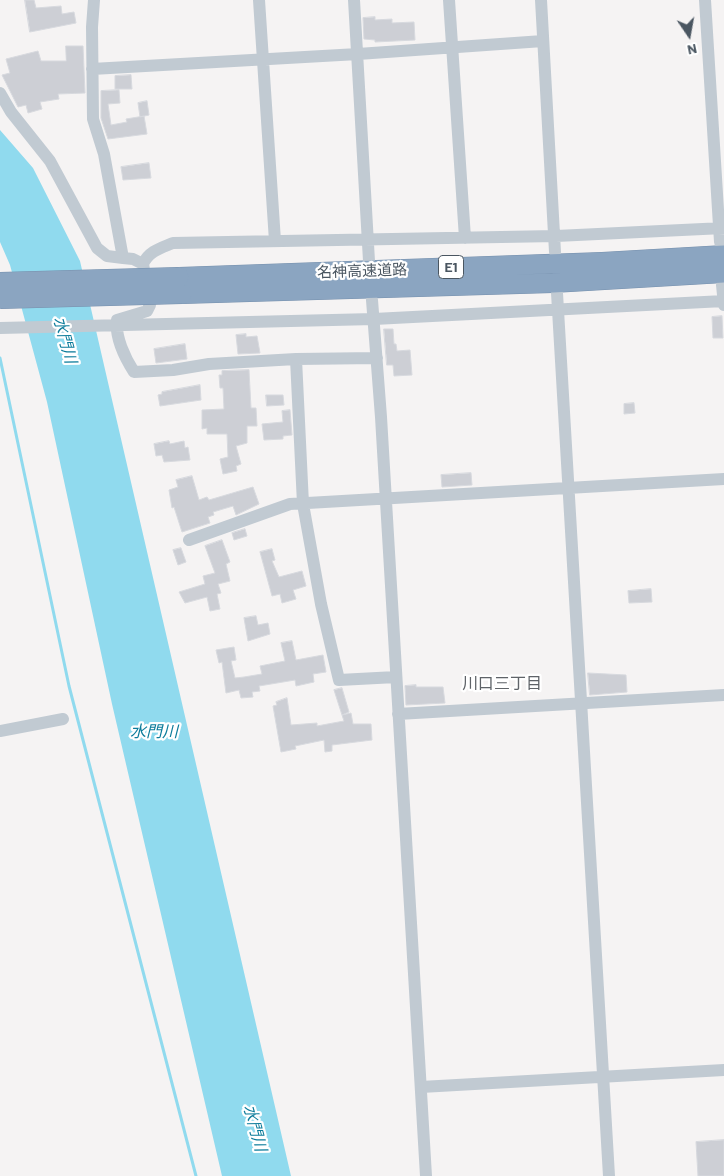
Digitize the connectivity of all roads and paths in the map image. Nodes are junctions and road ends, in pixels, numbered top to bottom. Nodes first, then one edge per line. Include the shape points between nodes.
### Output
1 (94, 0) edge
2 (260, 0) edge
3 (354, 0) edge
4 (449, 0) edge
5 (541, 0) edge
6 (705, 0) edge
7 (543, 41) junction
8 (452, 47) junction
9 (358, 54) junction
10 (263, 60) junction
11 (92, 69) junction
12 (0, 93) edge
13 (722, 228) edge
14 (556, 236) junction
15 (464, 238) junction
16 (368, 240) junction
17 (275, 242) junction
18 (722, 249) edge
19 (556, 252) dead end
20 (122, 258) junction
21 (369, 261) dead end
22 (143, 264) junction
23 (723, 279) edge
24 (0, 282) edge
25 (180, 286) junction
26 (557, 293) dead end
27 (0, 299) edge
28 (372, 300) dead end
29 (724, 301) edge
30 (724, 305) edge
31 (559, 310) junction
32 (374, 319) junction
33 (117, 325) junction
34 (4, 328) edge
35 (296, 358) junction
36 (377, 358) junction
37 (724, 479) edge
38 (568, 489) junction
39 (386, 500) junction
40 (303, 504) junction
41 (189, 540) dead end
42 (396, 677) junction
43 (724, 695) edge
44 (582, 703) junction
45 (398, 714) junction
46 (63, 718) dead end
47 (0, 731) edge
48 (724, 1070) edge
49 (604, 1077) junction
50 (421, 1087) junction
51 (426, 1176) edge
52 (609, 1176) edge

1 - 11 street
2 - 10 street
3 - 9 street
4 - 8 street
5 - 7 street
6 - 13 street
7 - 8 street
7 - 14 street
8 - 9 street
8 - 15 street
9 - 10 street
9 - 16 street
10 - 11 street
10 - 17 street
11 - 20 street via 93,119 104,154
12 - 20 street via 50,161 97,248 107,256
13 - 14 street
13 - 18 street
14 - 15 street
14 - 19 street
15 - 16 street
16 - 17 street
16 - 21 street
17 - 22 street via 173,243 156,250
18 - 25 highway, 名神高速道路 / E1 via 602,262
20 - 22 street
22 - 33 street via 150,305 148,312 124,317 117,320
23 - 25 highway, 名神高速道路 / E1
23 - 29 street
24 - 25 highway, 名神高速道路 / E1, bridge
25 - 27 highway, 名神高速道路 / E1, bridge
26 - 31 street
28 - 32 street
29 - 30 street
29 - 31 street
31 - 32 street
31 - 38 street
32 - 33 street
32 - 36 street
33 - 34 street
33 - 35 street via 134,372
35 - 36 street
35 - 40 street
36 - 39 street
37 - 38 street
38 - 39 street
38 - 44 street
39 - 40 street
39 - 42 street
40 - 41 street via 290,504
40 - 42 street via 320,604 339,680
42 - 45 street
43 - 44 street
44 - 45 street
44 - 49 street
45 - 50 street
46 - 47 street
48 - 49 street
49 - 50 street
49 - 52 street
50 - 51 street

